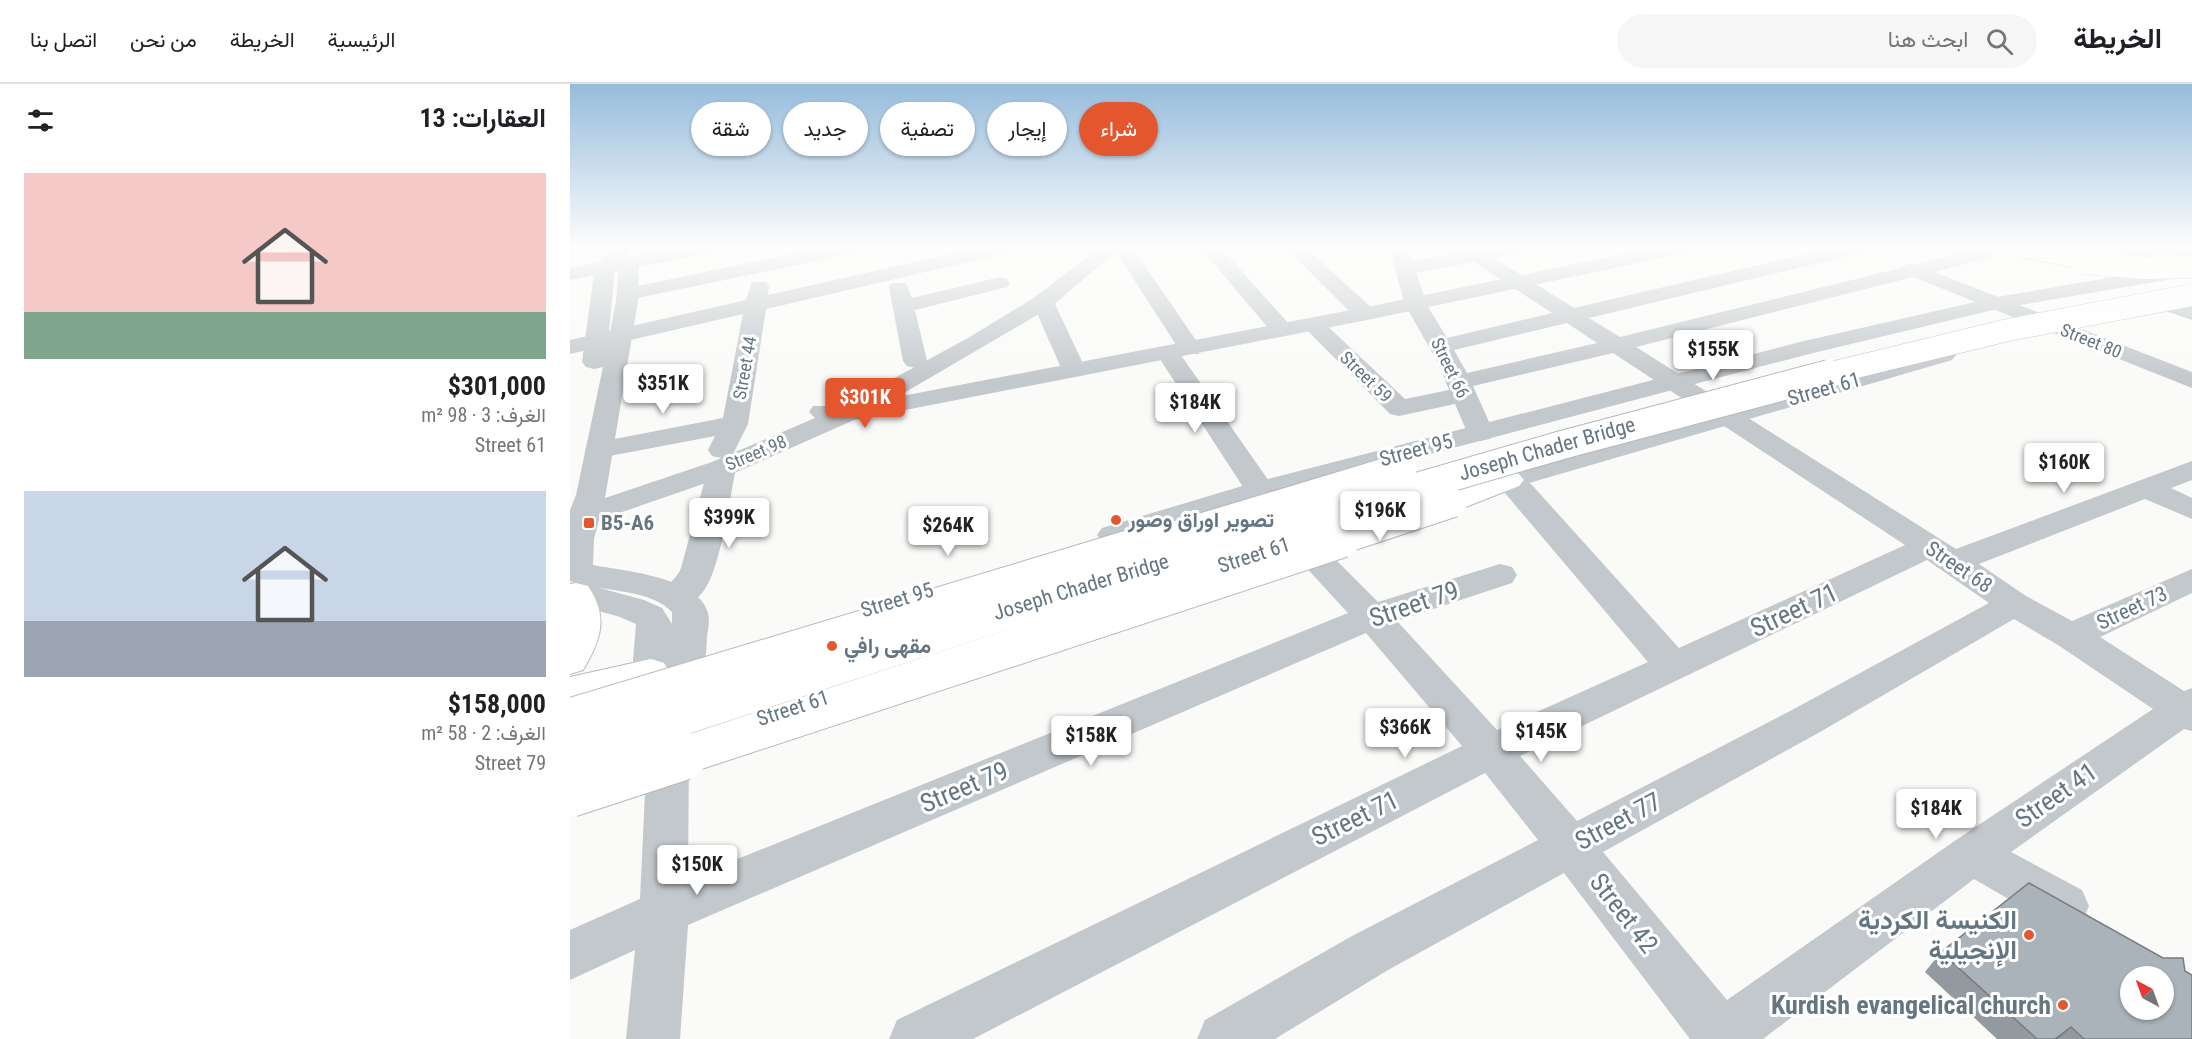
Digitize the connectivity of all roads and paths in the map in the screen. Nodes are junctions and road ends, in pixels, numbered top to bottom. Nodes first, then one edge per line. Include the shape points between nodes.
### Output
1 (615, 292) edge
2 (637, 292) edge
3 (758, 292) edge
4 (817, 292) edge
5 (900, 292) edge
6 (965, 292) edge
7 (1028, 292) edge
8 (1056, 292) edge
9 (1146, 292) edge
10 (1248, 292) edge
11 (1341, 292) edge
12 (1411, 292) edge
13 (1481, 292) edge
14 (1535, 292) edge
15 (1672, 292) edge
16 (1831, 292) edge
17 (1967, 292) edge
18 (2059, 292) edge
19 (2165, 292) edge
20 (2173, 292) edge
21 (2176, 292) edge
22 (628, 294) joint
23 (1043, 302) junction
24 (1997, 303) junction
25 (756, 305) junction
26 (1416, 305) junction
27 (903, 307) junction
28 (1365, 314) junction
29 (1572, 315) junction
30 (1313, 325) junction
31 (2053, 326) junction
32 (1282, 330) junction
33 (610, 339) junction
34 (1617, 345) junction
35 (1440, 346) junction
36 (570, 347) edge
37 (1179, 351) junction
38 (915, 361) junction
39 (1074, 370) junction
40 (1674, 381) junction
41 (2192, 381) edge
42 (1460, 388) junction
43 (822, 412) junction
44 (847, 414) junction
45 (1727, 416) junction
46 (735, 424) junction
47 (1480, 433) junction
48 (599, 450) junction
49 (722, 459) junction
50 (2192, 470) edge
51 (1509, 480) junction
52 (2146, 488) junction
53 (1260, 490) junction
54 (577, 504) edge
55 (2192, 510) edge
56 (1298, 540) junction
57 (1940, 554) junction
58 (1500, 575) dead end
59 (2192, 580) edge
60 (573, 593) edge
61 (677, 595) junction
62 (2014, 604) junction
63 (1372, 617) junction
64 (2071, 636) junction
65 (570, 660) edge
66 (1672, 666) junction
67 (669, 668) junction
68 (570, 691) edge
69 (570, 698) edge
70 (2188, 709) edge
71 (570, 717) edge
72 (668, 750) junction
73 (1491, 751) junction
74 (570, 753) edge
75 (570, 780) edge
76 (570, 792) edge
77 (1571, 847) junction
78 (1972, 854) junction
79 (664, 912) junction
80 (2102, 927) edge
81 (570, 955) edge
82 (1721, 1038) edge
83 (653, 1039) edge
84 (916, 1039) edge
85 (1224, 1039) edge

1 - 33 street
2 - 22 street
3 - 25 street, Street 44
4 - 25 street
5 - 27 street
6 - 27 street
7 - 38 street, Street 98 via 957,339
8 - 23 street, Street 98
9 - 37 street, Street 42
10 - 32 street
11 - 28 street
12 - 26 street, Street 66
13 - 26 street
14 - 29 street
15 - 29 street
16 - 34 street
17 - 24 street, Street 80
18 - 24 street, Street 95
19 - 71 highway, Joseph Chader Bridge, bridge via 2004,315 1628,403 1289,499
20 - 74 highway, Joseph Chader Bridge, bridge via 2021,326 1528,452 1026,603
21 - 31 street, Street 61
22 - 33 street
23 - 39 street
23 - 44 street, Street 98
24 - 31 street, Street 80
24 - 40 street, Street 95
25 - 33 street
25 - 46 street, Street 44
26 - 28 street
26 - 35 street, Street 66
27 - 38 street
28 - 30 street
29 - 34 street
29 - 35 street
30 - 32 street
30 - 42 street, Street 59 via 1399,408
31 - 41 street, Street 80
31 - 45 street, Street 61
32 - 37 street
33 - 36 street
33 - 48 street
33 - 54 street
34 - 40 street
34 - 42 street
35 - 42 street, Street 66
37 - 39 street
37 - 53 street, Street 42
38 - 43 street, Street 98
39 - 44 street
40 - 45 street, Street 68
40 - 47 street, Street 95
42 - 47 street, Street 66
43 - 44 street
43 - 49 street, Street 98
44 - 49 street, Street 98
45 - 51 street, Street 61
45 - 57 street, Street 68
46 - 48 street
46 - 49 street, Street 44
47 - 53 street, Street 95
48 - 54 street
49 - 54 street, Street 98
49 - 61 street, Street 44 via 698,568 690,586
50 - 52 street, Street 71
51 - 56 street, Street 61
51 - 66 street
51 - 76 highway, bridge via 1453,503
52 - 55 street
52 - 57 street, Street 71
53 - 56 street, Street 42
53 - 67 street, Street 95
54 - 61 street via 576,567 581,573
56 - 63 street, Street 42
56 - 72 street, Street 61
57 - 62 street, Street 68
57 - 66 street, Street 71 via 1892,565
58 - 63 street, Street 79
59 - 64 street, Street 73
60 - 65 highway via 581,600 582,630
60 - 67 street via 649,616
61 - 67 street via 690,612
62 - 64 street, Street 68
62 - 77 street, Street 77
63 - 73 street, Street 42
63 - 79 street, Street 79
64 - 70 street, Street 68
66 - 73 street, Street 71
67 - 68 highway
67 - 69 street, Street 95
67 - 72 street
70 - 78 street, Street 41
72 - 75 street, Street 61
72 - 79 street
73 - 77 street, Street 42
73 - 84 street, Street 71
77 - 82 street, Street 42
77 - 85 street, Street 77 via 1370,953
78 - 80 street
78 - 82 street, Street 41
79 - 81 street, Street 79
79 - 83 street

